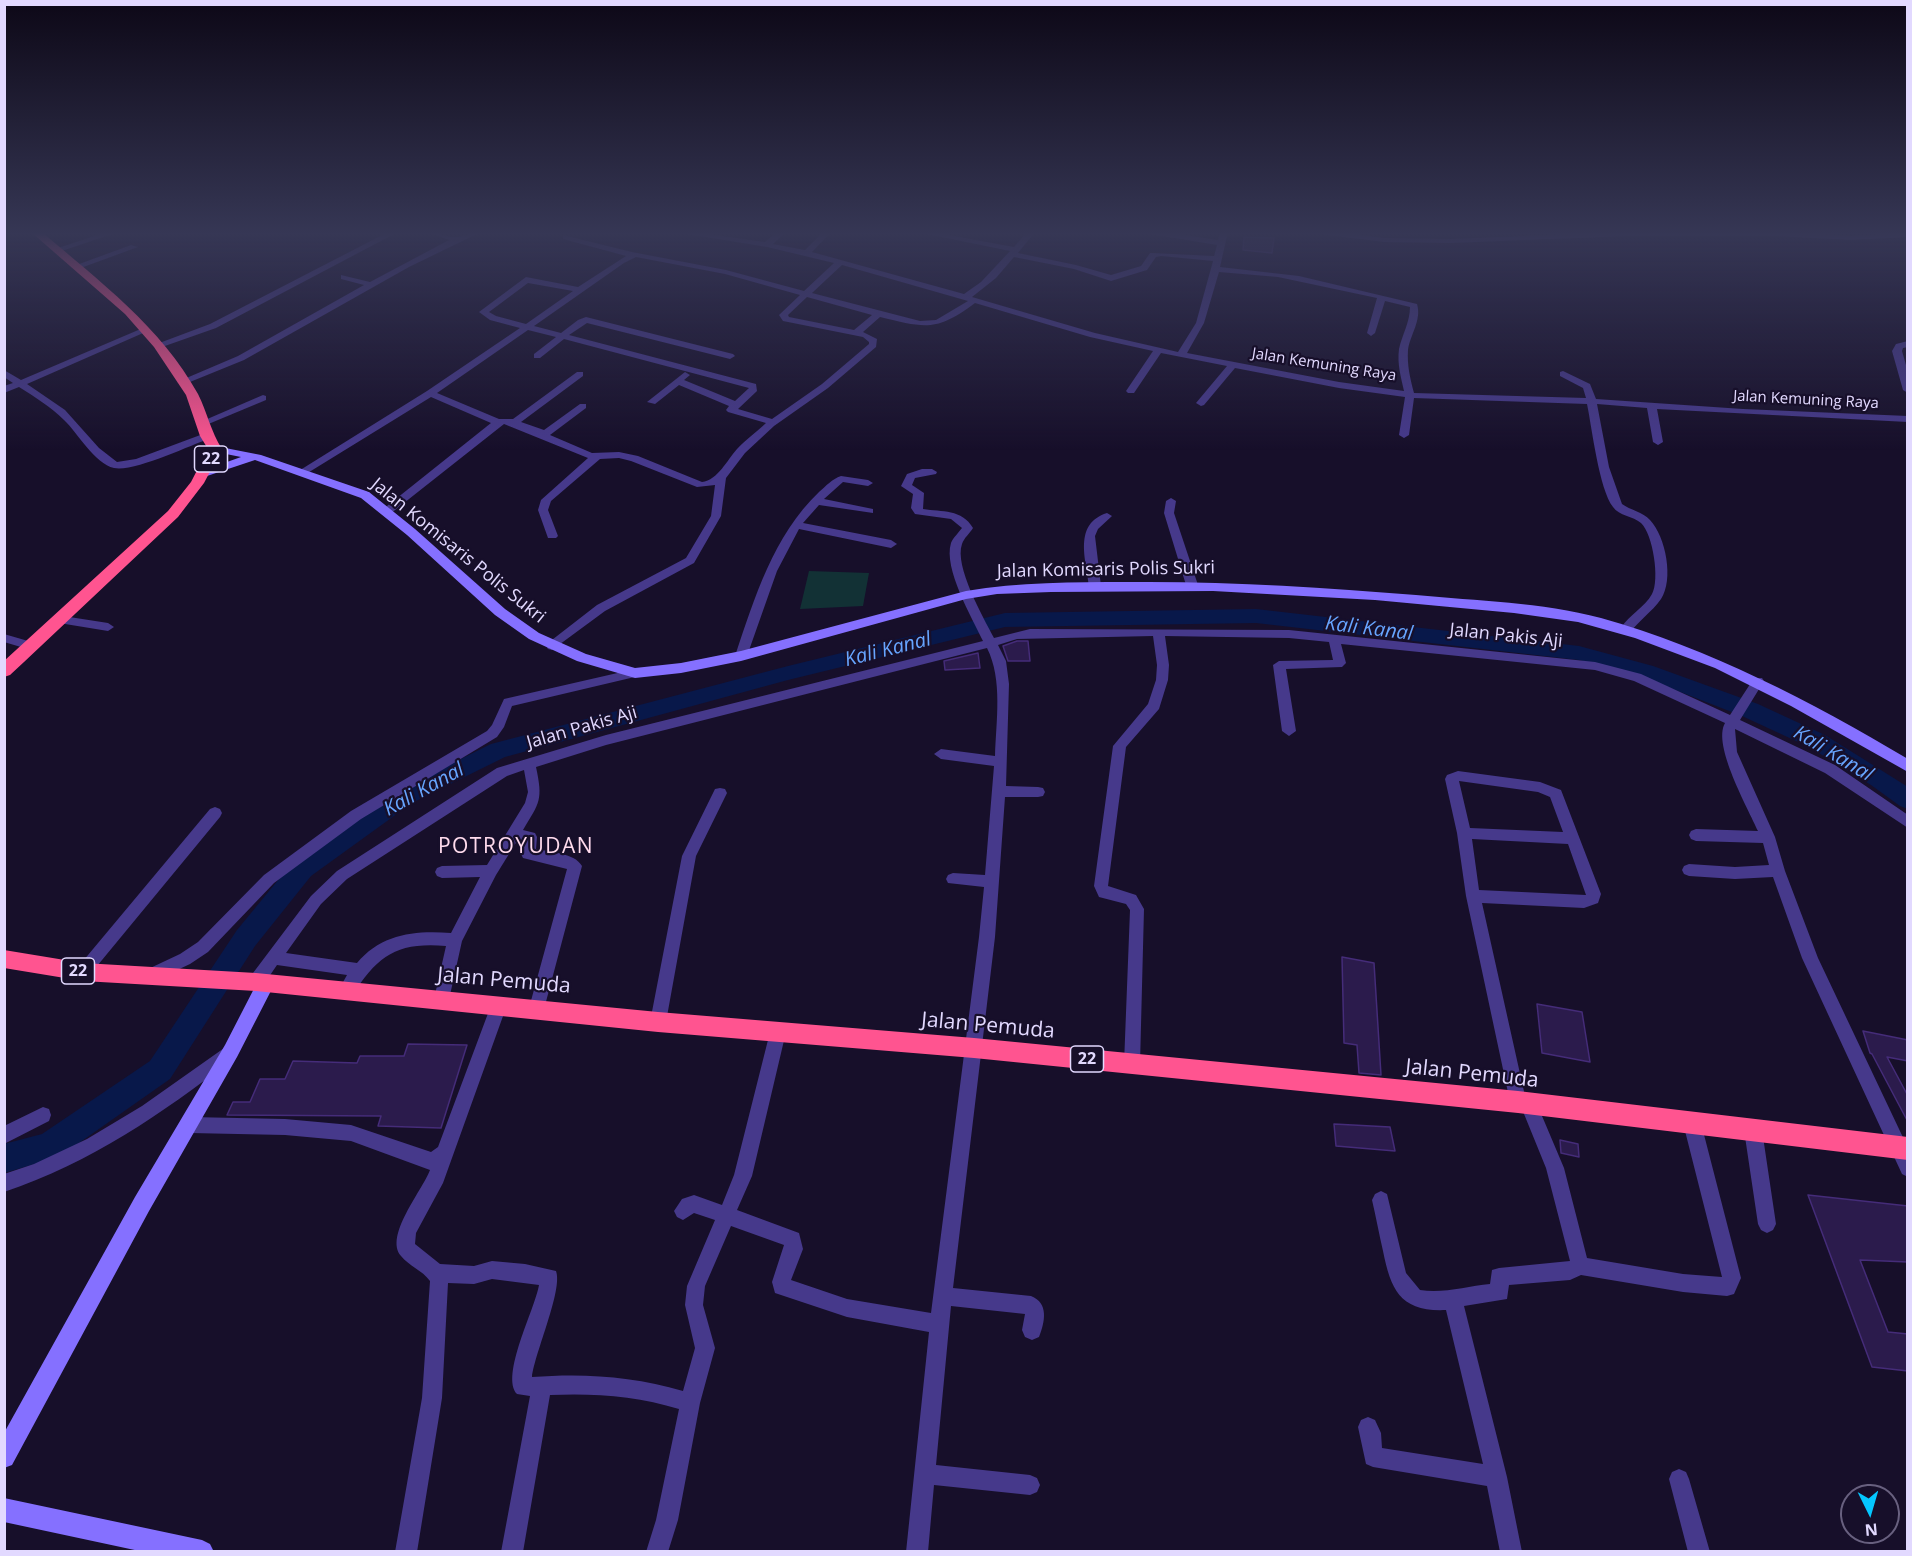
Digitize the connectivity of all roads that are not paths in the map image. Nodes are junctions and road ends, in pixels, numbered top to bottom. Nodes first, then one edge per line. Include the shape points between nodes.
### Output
1 (120, 305) edge
2 (254, 305) edge
3 (334, 305) edge
4 (492, 305) edge
5 (558, 305) edge
6 (794, 305) edge
7 (845, 305) edge
8 (963, 305) edge
9 (992, 305) edge
10 (1205, 305) edge
11 (1380, 305) edge
12 (1411, 305) edge
13 (879, 314) junction
14 (529, 326) junction
15 (146, 330) junction
16 (856, 333) junction
17 (1371, 333) dead end
18 (564, 335) junction
19 (1908, 344) edge
20 (159, 345) junction
21 (1158, 350) junction
22 (674, 353) junction
23 (1181, 355) junction
24 (537, 356) dead end
25 (722, 362) junction
26 (1233, 365) junction
27 (692, 369) junction
28 (4, 373) edge
29 (580, 374) dead end
30 (1563, 374) dead end
31 (678, 381) junction
32 (182, 382) junction
33 (19, 383) junction
34 (1907, 385) edge
35 (4, 390) edge
36 (1131, 391) dead end
37 (430, 393) junction
38 (1410, 394) junction
39 (263, 398) dead end
40 (1591, 401) junction
41 (652, 402) dead end
42 (1201, 403) dead end
43 (735, 405) junction
44 (583, 406) dead end
45 (1652, 406) junction
46 (1908, 419) edge
47 (498, 422) junction
48 (773, 422) junction
49 (514, 423) junction
50 (205, 430) junction
51 (539, 434) junction
52 (1404, 435) dead end
53 (1658, 442) dead end
54 (215, 449) junction
55 (257, 457) junction
56 (596, 457) junction
57 (302, 472) junction
58 (725, 472) junction
59 (932, 472) dead end
60 (203, 474) junction
61 (868, 483) dead end
62 (816, 501) junction
63 (1171, 501) dead end
64 (869, 511) dead end
65 (386, 512) junction
66 (1107, 516) dead end
67 (795, 525) junction
68 (552, 536) dead end
69 (891, 544) dead end
70 (1192, 585) junction
71 (1095, 586) junction
72 (968, 599) junction
73 (63, 620) junction
74 (108, 627) dead end
75 (1625, 631) junction
76 (1158, 632) junction
77 (4, 638) edge
78 (1334, 639) junction
79 (989, 641) junction
80 (31, 646) junction
81 (552, 646) junction
82 (741, 656) junction
83 (4, 671) edge
84 (635, 673) junction
85 (1757, 684) junction
86 (1735, 719) junction
87 (1289, 731) dead end
88 (941, 754) dead end
89 (529, 762) junction
90 (1001, 762) junction
91 (1908, 766) edge
92 (998, 791) junction
93 (1038, 792) dead end
94 (720, 793) dead end
95 (215, 813) dead end
96 (1908, 823) edge
97 (1464, 833) junction
98 (513, 835) junction
99 (1696, 835) dead end
100 (1572, 837) junction
101 (1768, 837) junction
102 (1689, 870) dead end
103 (491, 871) junction
104 (1778, 871) junction
105 (442, 872) dead end
106 (953, 879) dead end
107 (991, 881) junction
108 (1473, 896) junction
109 (455, 940) junction
110 (272, 958) junction
111 (4, 959) edge
112 (359, 970) junction
113 (83, 972) junction
114 (159, 975) junction
115 (255, 982) junction
116 (346, 991) junction
117 (442, 999) junction
118 (499, 1005) junction
119 (537, 1008) junction
120 (658, 1022) junction
121 (778, 1032) junction
122 (974, 1048) junction
123 (231, 1051) junction
124 (1132, 1064) junction
125 (1523, 1103) junction
126 (43, 1115) dead end
127 (1692, 1123) junction
128 (190, 1125) junction
129 (1753, 1130) junction
130 (4, 1136) edge
131 (443, 1154) junction
132 (1904, 1155) edge
133 (4, 1184) edge
134 (1381, 1200) dead end
135 (683, 1211) dead end
136 (726, 1214) junction
137 (1767, 1224) dead end
138 (1580, 1266) junction
139 (437, 1274) junction
140 (943, 1296) junction
141 (1453, 1300) junction
142 (1038, 1320) dead end
143 (939, 1324) junction
144 (542, 1385) junction
145 (690, 1403) junction
146 (1368, 1427) dead end
147 (4, 1457) edge
148 (923, 1474) junction
149 (1497, 1477) junction
150 (1679, 1479) dead end
151 (1030, 1485) dead end
152 (4, 1510) edge
153 (202, 1551) edge
154 (406, 1551) edge
155 (512, 1551) edge
156 (657, 1551) edge
157 (917, 1551) edge
158 (1511, 1551) edge
159 (1699, 1551) edge

1 - 15 highway, 22
2 - 20 street via 213,326
3 - 32 street via 241,358
4 - 14 street via 483,311 493,318
5 - 14 street
6 - 16 street via 784,313 786,319
7 - 13 street
8 - 13 street via 948,320 935,324
9 - 21 street, Jalan Kemuning Raya
10 - 23 street via 1200,323
11 - 17 street
12 - 38 street via 1414,316 1404,348 1403,368
13 - 16 street
14 - 18 street
14 - 37 street
15 - 20 highway, 22
15 - 33 street
16 - 48 street via 871,338 873,345 825,386
18 - 22 street
18 - 22 street via 586,320
18 - 24 street
19 - 34 street via 1899,346 1897,351
20 - 32 highway, 22
21 - 23 street, Jalan Kemuning Raya
21 - 36 street
22 - 25 street
22 - 27 street
23 - 26 street, Jalan Kemuning Raya
25 - 27 street
25 - 43 street via 754,389
26 - 38 street, Jalan Kemuning Raya
26 - 42 street
27 - 31 street
28 - 33 street
29 - 49 street
30 - 40 street via 1588,388
31 - 41 street
31 - 43 street
32 - 50 highway, 22 via 192,395
33 - 35 street
33 - 50 street via 46,399 99,454 115,465 138,462
37 - 47 street
37 - 57 street
38 - 40 street, Jalan Kemuning Raya
38 - 52 street
39 - 50 street
40 - 45 street, Jalan Kemuning Raya
40 - 75 street via 1604,467 1617,505 1647,524 1657,547 1659,590
43 - 48 street via 730,410 733,412
44 - 51 street via 549,432
45 - 46 street, Jalan Kemuning Raya
45 - 53 street
47 - 49 street
47 - 65 street
48 - 58 street via 741,451
49 - 51 street
50 - 54 highway, 22
51 - 56 street
54 - 55 main road, Jalan Komisaris Polis Sukri
54 - 60 highway, 22
55 - 57 main road, Jalan Komisaris Polis Sukri
55 - 60 main road
56 - 58 street via 634,458 701,485 710,484
56 - 68 street via 546,500 543,510
57 - 65 main road, Jalan Komisaris Polis Sukri via 359,493
58 - 81 street via 719,486 716,516 690,560 601,608
59 - 72 street via 911,476 906,486 920,494 916,508 919,512 959,518 967,524 955,555
60 - 73 highway, 22 via 154,534
61 - 62 street via 841,479
62 - 64 street
62 - 67 street
63 - 70 street via 1169,513
65 - 81 main road, Jalan Komisaris Polis Sukri via 500,612
66 - 71 street via 1089,536
67 - 69 street
67 - 82 street via 767,576
70 - 71 main road, Jalan Komisaris Polis Sukri
70 - 75 main road, Jalan Komisaris Polis Sukri via 1302,589 1506,608 1584,619
71 - 72 main road, Jalan Komisaris Polis Sukri via 997,590
72 - 79 street
72 - 82 main road, Jalan Komisaris Polis Sukri
73 - 74 street
73 - 80 highway, 22
75 - 85 main road, Jalan Komisaris Polis Sukri via 1688,652
76 - 78 street, Jalan Pakis Aji via 1255,632
76 - 79 street, Jalan Pakis Aji via 1030,633
76 - 124 street via 1162,680 1154,706 1120,746 1101,886 1104,893 1131,899 1137,909
77 - 80 street
78 - 86 street, Jalan Pakis Aji via 1595,666 1637,677
78 - 87 street via 1338,664 1279,665
79 - 89 street, Jalan Pakis Aji
79 - 90 street via 1000,661 1003,684
80 - 83 highway, 22
81 - 84 main road, Jalan Komisaris Polis Sukri
82 - 84 main road, Jalan Komisaris Polis Sukri
84 - 114 street via 508,702 500,726 492,734 356,815 269,879 203,947
85 - 86 street
85 - 91 main road, Jalan Komisaris Polis Sukri via 1829,718
86 - 96 street, Jalan Pakis Aji via 1830,769
86 - 101 street via 1728,729 1730,752
88 - 90 street
89 - 98 street via 533,798
89 - 110 street, Jalan Pakis Aji via 486,781 342,875 316,900
90 - 92 street
92 - 93 street
92 - 107 street
94 - 120 street via 689,856
95 - 113 street
97 - 100 street
97 - 100 street via 1454,777 1550,790 1561,801
97 - 108 street
98 - 103 street
98 - 119 street via 530,837 528,854 575,866
99 - 101 street
100 - 108 street via 1593,899 1584,902
101 - 104 street
102 - 104 street
103 - 105 street
103 - 109 street
104 - 132 street via 1810,958
106 - 107 street
107 - 122 street
108 - 125 street
109 - 112 street via 429,937 396,942 373,955
109 - 117 street
110 - 112 street
110 - 115 street, Jalan Pakis Aji
111 - 113 highway, 22
112 - 116 street
113 - 114 highway, 22
114 - 115 highway, 22
115 - 116 highway, Jalan Pemuda / 22
115 - 123 main road
116 - 117 highway, Jalan Pemuda / 22
117 - 118 highway, Jalan Pemuda / 22
118 - 119 highway, Jalan Pemuda / 22
118 - 131 street
119 - 120 highway, Jalan Pemuda / 22
120 - 121 highway, Jalan Pemuda / 22
121 - 122 highway, Jalan Pemuda / 22
121 - 136 street via 743,1176
122 - 124 highway, Jalan Pemuda / 22
122 - 140 street
123 - 128 main road
123 - 133 street via 181,1090 97,1144 45,1170
124 - 125 highway, Jalan Pemuda / 22
125 - 127 highway, Jalan Pemuda / 22
125 - 138 street via 1555,1168
126 - 130 street
127 - 129 highway, Jalan Pemuda / 22
127 - 138 street via 1732,1278 1727,1287
128 - 131 street via 351,1133 429,1161
128 - 147 main road via 142,1204
129 - 132 highway, Jalan Pemuda / 22
129 - 137 street
131 - 139 street via 434,1183 405,1240 406,1248
134 - 141 street via 1402,1288 1419,1299
135 - 136 street via 694,1204
136 - 143 street via 793,1239 794,1249 782,1286 847,1308
136 - 145 street via 693,1297 705,1348
138 - 141 street via 1570,1271 1499,1277 1500,1292
139 - 144 street via 474,1275 492,1270 549,1278 521,1384
139 - 154 street via 439,1305 432,1398
140 - 142 street via 1031,1305
140 - 143 street
141 - 149 street
143 - 148 street
144 - 145 street via 613,1384 656,1391
144 - 155 street
145 - 156 street via 667,1520
146 - 149 street via 1373,1457
148 - 151 street
148 - 157 street
149 - 158 street
150 - 159 street
152 - 153 main road

